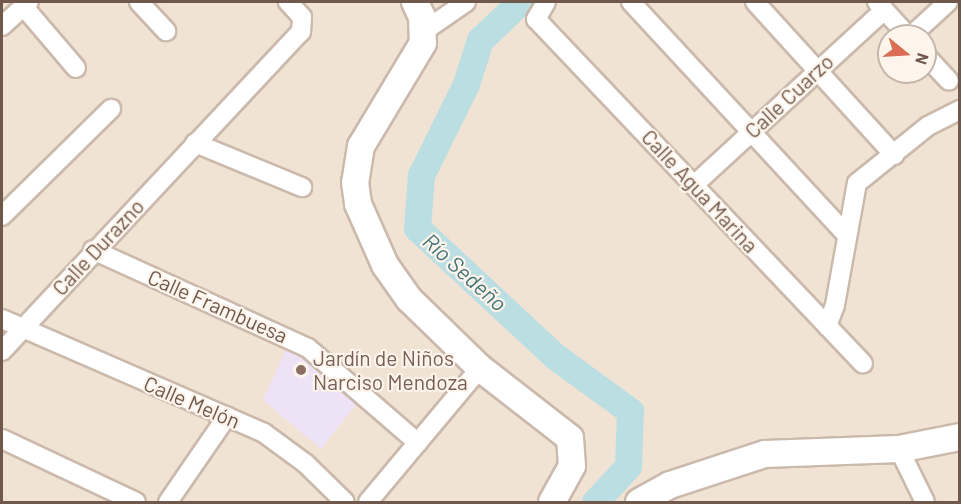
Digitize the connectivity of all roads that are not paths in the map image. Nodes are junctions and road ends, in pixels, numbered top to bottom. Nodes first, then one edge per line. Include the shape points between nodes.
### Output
1 (139, 2) edge
2 (288, 2) edge
3 (415, 2) edge
4 (466, 2) edge
5 (546, 2) edge
6 (631, 2) edge
7 (755, 2) edge
8 (948, 2) edge
9 (27, 4) edge
10 (880, 6) edge
11 (898, 24) edge
12 (923, 24) edge
13 (2, 26) edge
14 (166, 31) dead end
15 (424, 31) junction
16 (76, 68) dead end
17 (937, 68) edge
18 (817, 70) junction
19 (949, 81) dead end
20 (111, 109) dead end
21 (960, 110) edge
22 (750, 132) junction
23 (195, 143) junction
24 (894, 155) junction
25 (694, 184) junction
26 (302, 187) dead end
27 (2, 216) edge
28 (845, 233) junction
29 (93, 250) junction
30 (2, 319) edge
31 (827, 326) junction
32 (22, 330) junction
33 (2, 351) edge
34 (863, 364) dead end
35 (480, 368) junction
36 (227, 416) junction
37 (960, 436) edge
38 (2, 439) edge
39 (418, 443) junction
40 (899, 449) junction
41 (649, 497) edge
42 (136, 502) edge
43 (168, 502) edge
44 (345, 502) edge
45 (368, 502) edge
46 (552, 502) edge
47 (925, 502) edge

1 - 14 street
2 - 23 street, Calle Durazno via 304,24
3 - 15 main road
4 - 15 street
5 - 25 street, Calle Agua Marina via 536,19
6 - 22 street
7 - 18 street
8 - 12 street
9 - 13 street
9 - 16 street
10 - 11 street
10 - 18 street, Calle Cuarzo
15 - 35 main road via 418,56 361,146 355,182 358,204 395,281
17 - 19 street
18 - 22 street, Calle Cuarzo
18 - 24 street
20 - 27 street
21 - 24 street via 928,126
22 - 25 street, Calle Cuarzo
22 - 28 street
23 - 26 street
23 - 29 street, Calle Durazno
24 - 28 street via 857,183
25 - 31 street, Calle Agua Marina
28 - 31 street via 835,305
29 - 32 street, Calle Durazno
29 - 39 street, Calle Frambuesa via 308,348
30 - 32 street, Calle Melón
31 - 34 street, Calle Agua Marina
32 - 33 street, Calle Durazno
32 - 36 street, Calle Melón
35 - 39 street
35 - 46 main road via 570,438 572,466
36 - 43 street
36 - 44 street, Calle Melón via 288,448
37 - 40 main road
38 - 42 street
39 - 45 street
40 - 41 main road via 765,454
40 - 47 street

